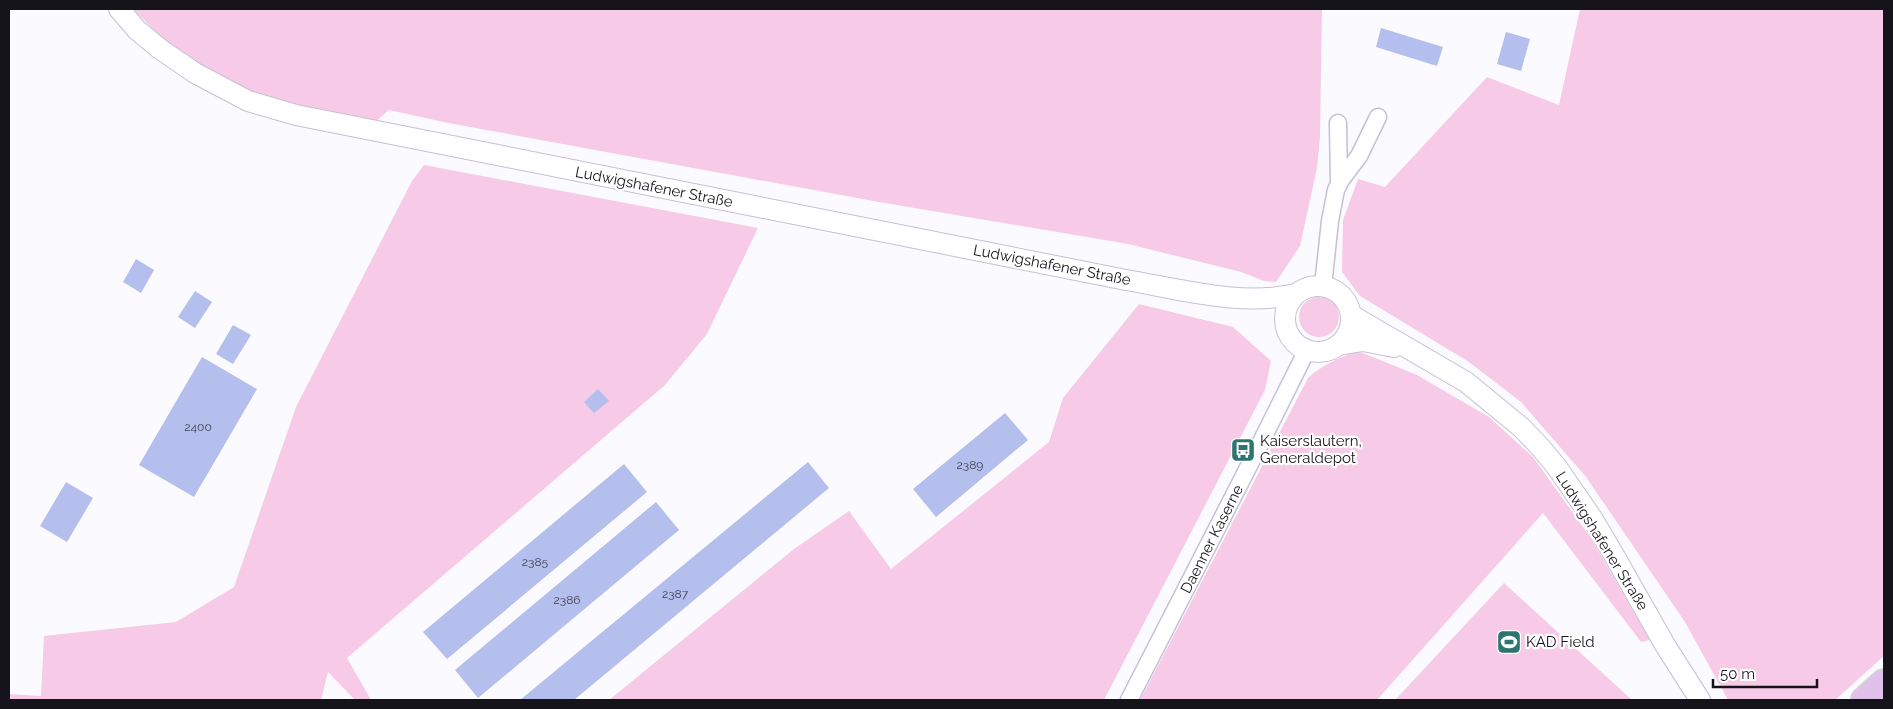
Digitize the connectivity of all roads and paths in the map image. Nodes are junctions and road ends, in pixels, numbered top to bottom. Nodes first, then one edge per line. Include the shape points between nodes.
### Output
1 (119, 9) edge
2 (1378, 117) dead end
3 (1338, 122) dead end
4 (1339, 184) junction
5 (1323, 286) junction
6 (1296, 294) junction
7 (1220, 296) junction
8 (1351, 315) junction
9 (1286, 325) junction
10 (1338, 345) junction
11 (1307, 350) junction
12 (1408, 350) junction
13 (1884, 682) edge
14 (1129, 700) edge
15 (1700, 700) edge
16 (1864, 700) edge

1 - 7 street, Ludwigshafener Straße via 137,30 195,73 248,101 296,116
2 - 4 street via 1359,156
3 - 4 street
4 - 5 street via 1330,221
5 - 6 street via 1309,287
5 - 8 street via 1343,297
6 - 7 street, Ludwigshafener Straße via 1275,298
6 - 9 street via 1286,311
7 - 9 street, Ludwigshafener Straße via 1268,312
8 - 10 street via 1347,334
8 - 12 street, Ludwigshafener Straße
9 - 11 street via 1293,340
10 - 11 street via 1321,351
10 - 12 street, Ludwigshafener Straße via 1363,341
11 - 14 street, Daenner Kaserne
12 - 15 street, Ludwigshafener Straße via 1439,366 1486,398 1522,428 1556,466 1614,555 1665,646
13 - 16 main road

